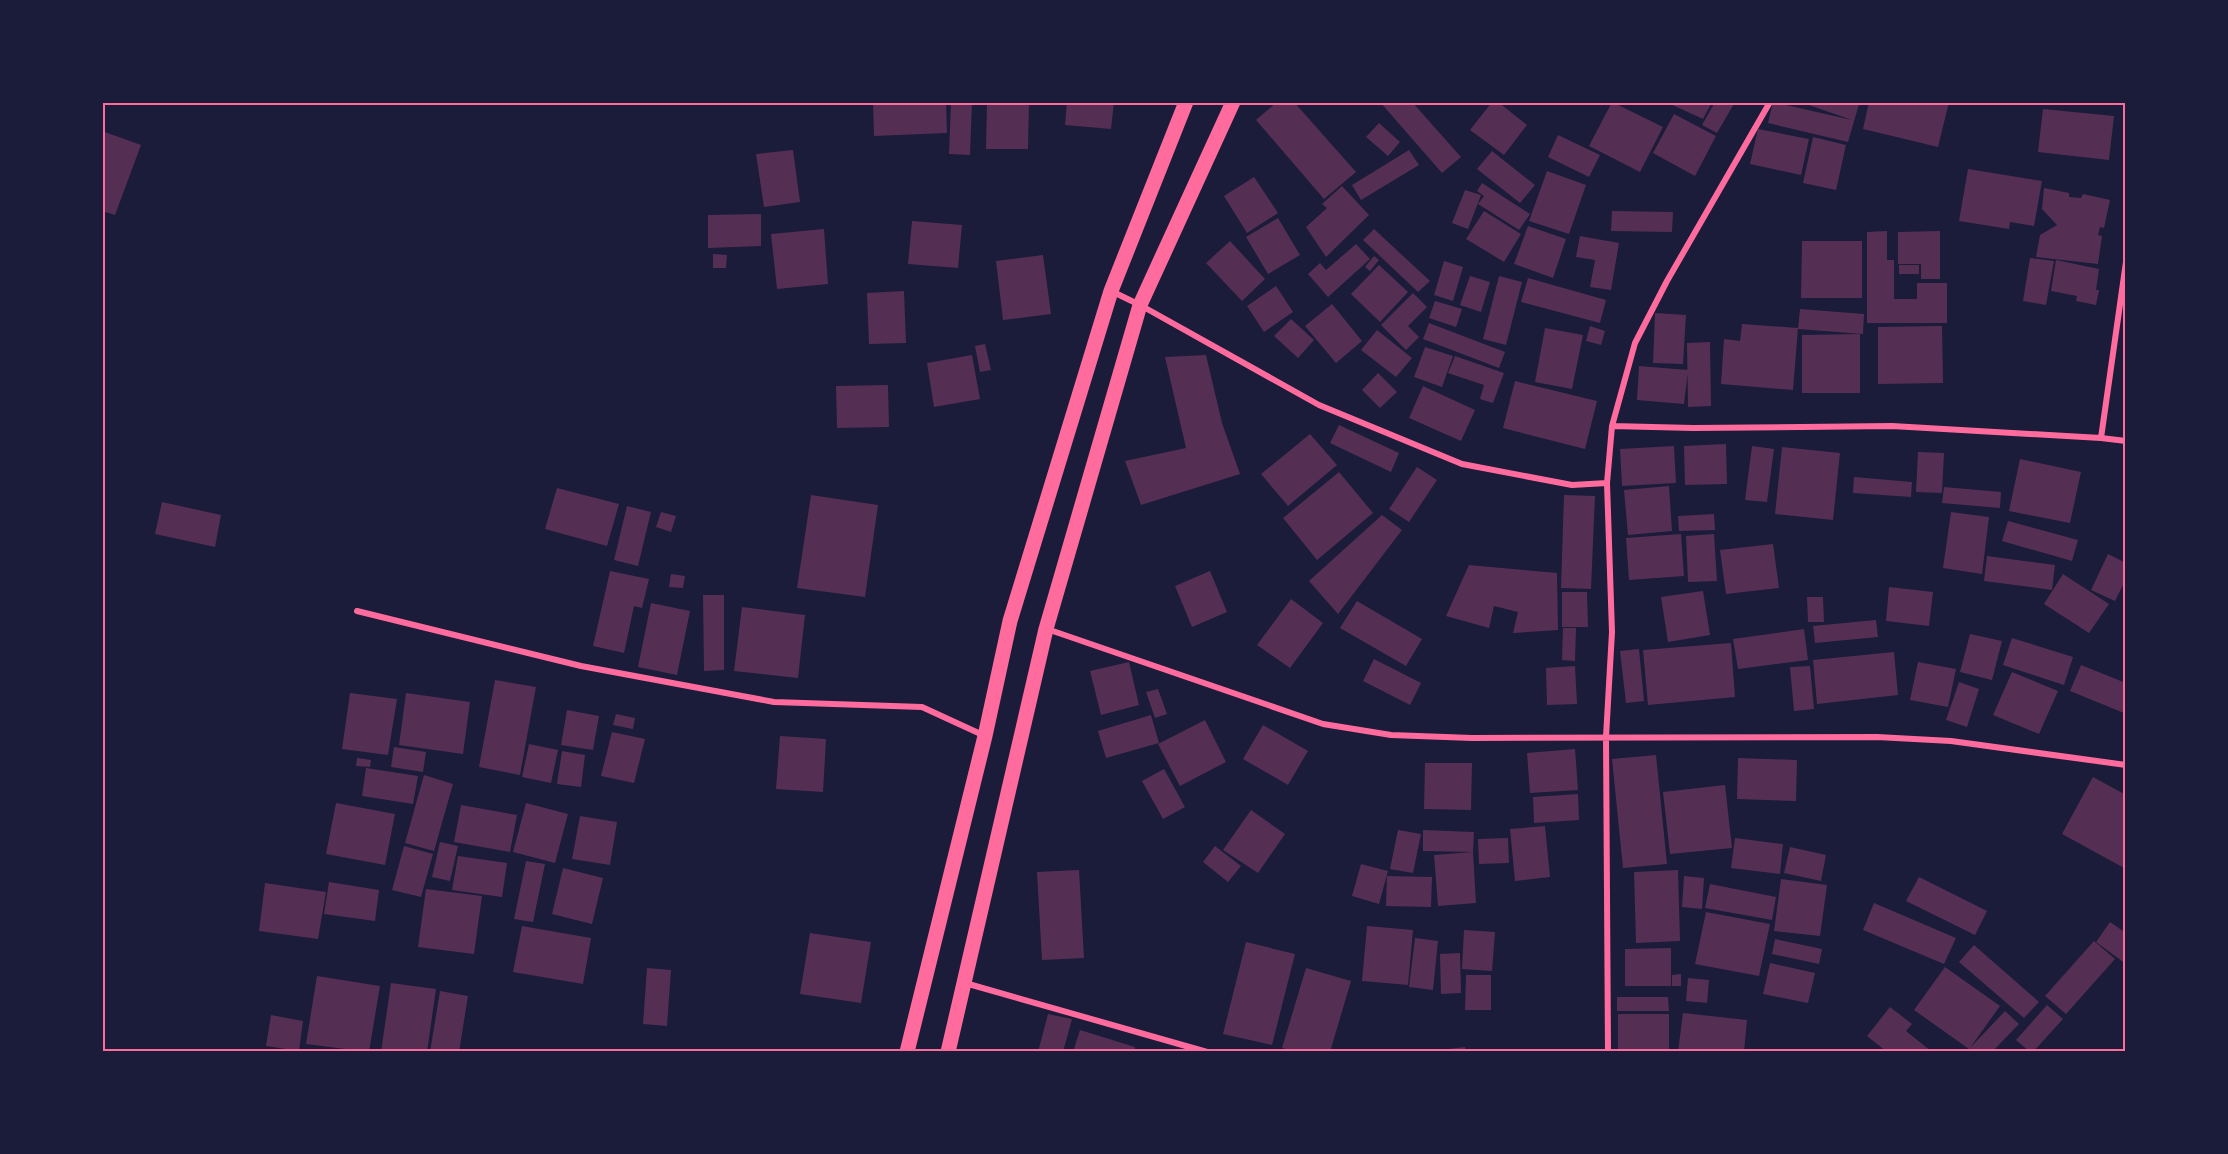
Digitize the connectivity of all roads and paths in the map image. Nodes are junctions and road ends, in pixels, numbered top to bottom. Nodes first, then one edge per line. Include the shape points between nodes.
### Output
1 (1186, 102) edge
2 (1233, 102) edge
3 (1770, 102) edge
4 (2126, 262) edge
5 (1112, 291) junction
6 (1140, 305) junction
7 (1612, 426) junction
8 (2101, 438) junction
9 (2126, 441) edge
10 (1607, 483) junction
11 (357, 611) dead end
12 (1046, 628) junction
13 (985, 736) junction
14 (1606, 737) junction
15 (2126, 765) edge
16 (964, 983) junction
17 (907, 1052) edge
18 (948, 1052) edge
19 (1207, 1052) edge
20 (1608, 1052) edge

1 - 5 main road
2 - 6 main road
3 - 7 street via 1635,343
4 - 8 street
5 - 6 street
5 - 13 main road via 1010,621
6 - 10 street via 1319,405 1462,464 1572,485
6 - 12 main road
7 - 8 street via 1892,426
7 - 10 street
8 - 9 street
10 - 14 street via 1612,632
11 - 13 street via 581,666 774,702 922,707
12 - 14 street via 1323,724 1391,735
12 - 16 main road
13 - 17 main road
14 - 15 street via 1940,740
14 - 20 street
16 - 18 main road
16 - 19 street

